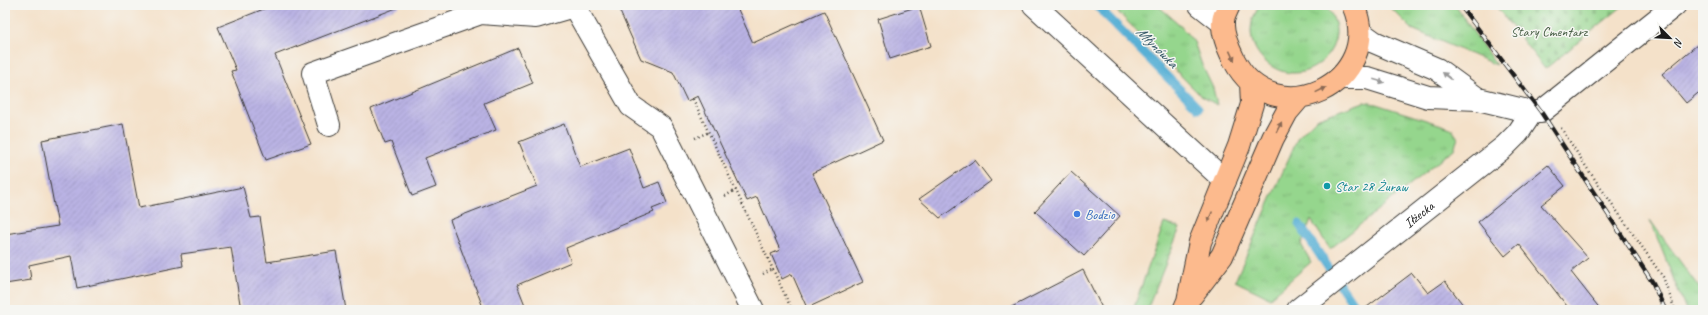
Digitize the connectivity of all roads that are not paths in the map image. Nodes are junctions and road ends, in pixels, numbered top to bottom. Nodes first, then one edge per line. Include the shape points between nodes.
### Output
1 (1034, 5) edge
2 (1200, 5) edge
3 (1353, 5) edge
4 (1675, 5) edge
5 (1226, 14) edge
6 (1360, 32) junction
7 (1341, 78) junction
8 (1251, 82) junction
9 (1300, 98) junction
10 (1478, 99) junction
11 (1532, 112) junction
12 (329, 125) dead end
13 (1225, 181) junction
14 (1186, 306) edge
15 (752, 310) edge
16 (1298, 310) edge

1 - 13 street
2 - 5 street
3 - 6 main road
4 - 11 street via 1548,107 1540,112
5 -> 8 main road via 1226,41 1240,71
6 - 7 main road via 1357,50
10 -> 6 street via 1437,68 1374,42
9 -> 7 main road via 1324,90
7 -> 10 street via 1367,78 1428,97
8 - 9 main road via 1277,96
8 - 13 main road via 1252,104
14 -> 9 main road via 1222,256 1273,138 1286,112
10 - 11 street
11 - 16 street, Iłżecka via 1518,133 1504,147
12 - 15 street via 313,73 481,14 536,16 574,6 631,106 660,126
13 -> 14 main road via 1200,242

